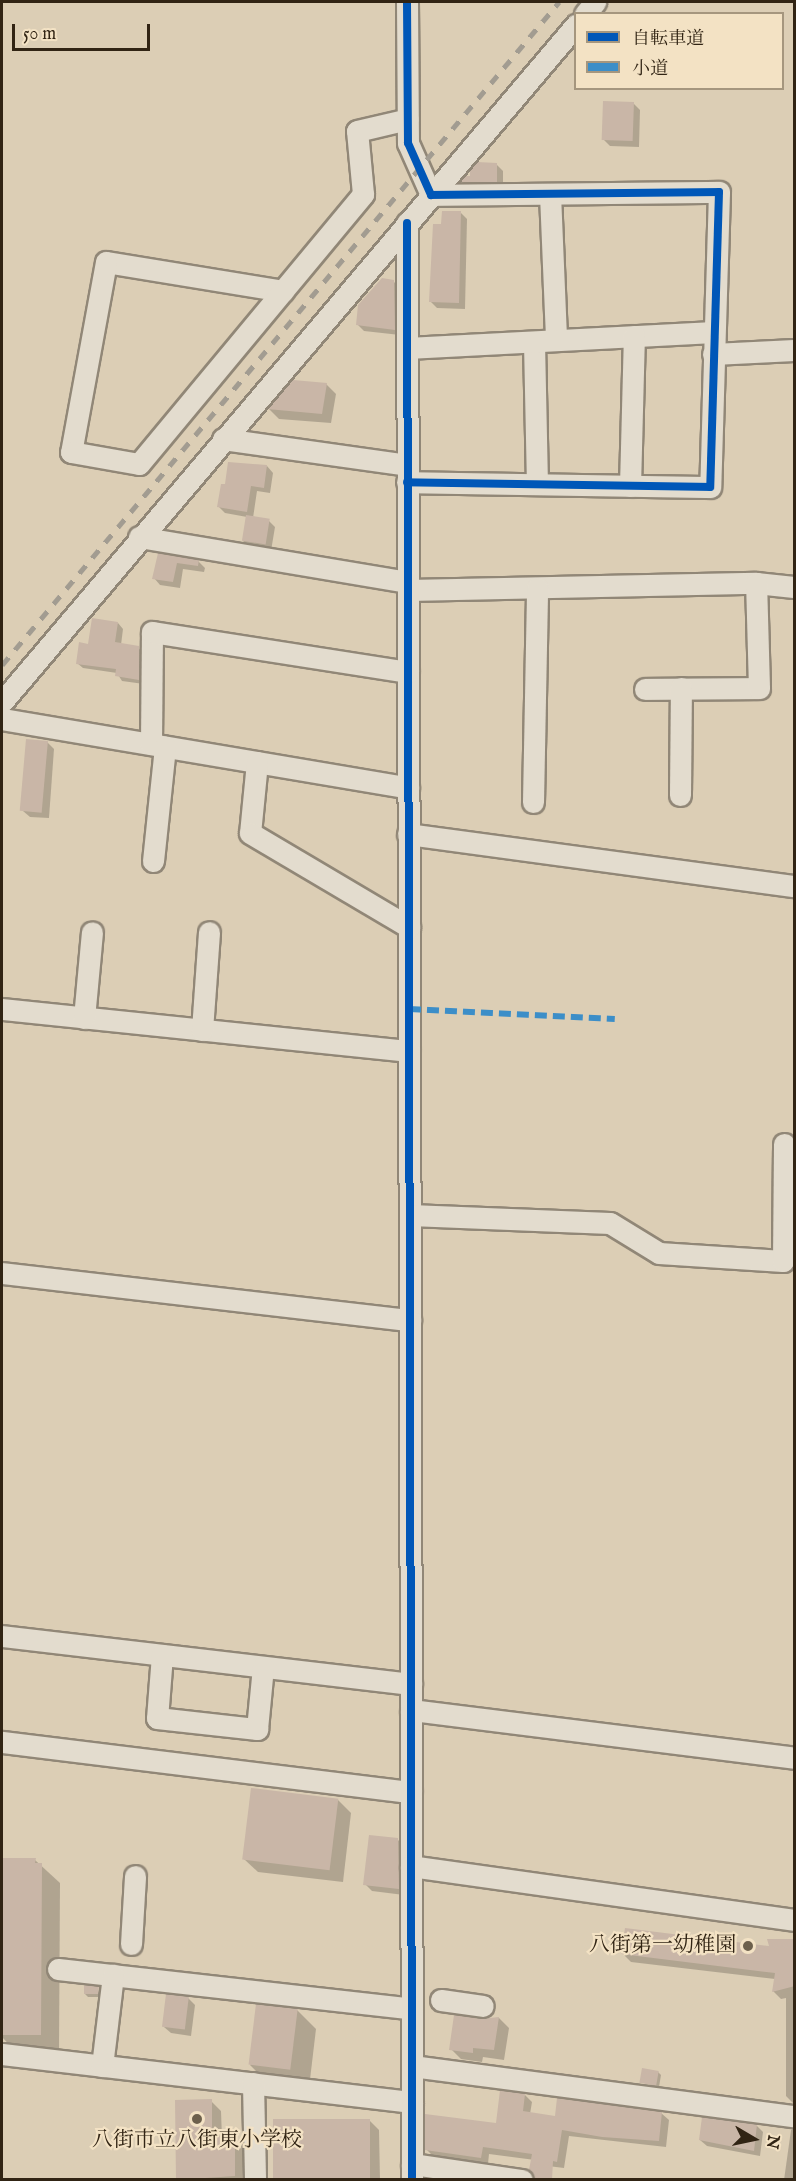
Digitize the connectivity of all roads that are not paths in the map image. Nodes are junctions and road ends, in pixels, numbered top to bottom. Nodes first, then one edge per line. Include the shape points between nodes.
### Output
1 (407, 2) edge
2 (574, 27) edge
3 (408, 118) junction
4 (550, 194) junction
5 (431, 195) junction
6 (407, 223) junction
7 (283, 291) junction
8 (714, 332) junction
9 (634, 336) junction
10 (556, 340) junction
11 (534, 342) junction
12 (407, 348) junction
13 (795, 350) edge
14 (714, 354) junction
15 (223, 439) junction
16 (407, 474) junction
17 (537, 484) junction
18 (630, 486) junction
19 (139, 537) junction
20 (756, 583) junction
21 (408, 586) junction
22 (795, 587) edge
23 (537, 588) junction
24 (408, 672) junction
25 (681, 688) junction
26 (645, 689) dead end
27 (2, 702) edge
28 (2, 719) edge
29 (158, 745) junction
30 (257, 762) junction
31 (408, 788) junction
32 (680, 795) dead end
33 (533, 802) dead end
34 (408, 834) junction
35 (153, 861) dead end
36 (795, 886) edge
37 (409, 927) junction
38 (92, 932) dead end
39 (209, 932) dead end
40 (2, 1009) edge
41 (84, 1018) junction
42 (202, 1030) junction
43 (409, 1051) junction
44 (784, 1144) dead end
45 (410, 1215) junction
46 (2, 1272) edge
47 (410, 1320) junction
48 (2, 1636) edge
49 (162, 1655) junction
50 (263, 1667) junction
51 (411, 1684) junction
52 (411, 1710) junction
53 (2, 1742) edge
54 (795, 1758) edge
55 (411, 1792) junction
56 (411, 1866) junction
57 (135, 1876) dead end
58 (795, 1920) edge
59 (131, 1944) dead end
60 (58, 1969) dead end
61 (113, 1975) junction
62 (441, 2000) dead end
63 (483, 2006) dead end
64 (412, 2009) junction
65 (2, 2054) edge
66 (102, 2066) junction
67 (412, 2066) junction
68 (253, 2083) junction
69 (412, 2102) junction
70 (795, 2116) edge
71 (412, 2172) edge
72 (255, 2180) edge
73 (522, 2180) edge

1 - 3 street
2 - 5 street
3 - 5 street via 408,143
3 - 7 street via 357,131 363,194
4 - 5 street
4 - 8 street via 719,192
4 - 10 street
5 - 6 street
6 - 12 street
6 - 15 street
7 - 7 street via 139,464 71,452 106,262
8 - 9 street
8 - 14 street
9 - 10 street
9 - 18 street
10 - 11 street
11 - 12 street
11 - 17 street
12 - 16 street
13 - 14 street
14 - 18 street via 710,487
15 - 16 street
15 - 19 street
16 - 17 street
16 - 21 street
17 - 18 street
19 - 21 street
19 - 27 street
20 - 22 street
20 - 23 street
20 - 25 street via 759,688
21 - 23 street
21 - 24 street
23 - 33 street
24 - 29 street via 153,632
24 - 31 street
25 - 26 street
25 - 32 street
28 - 29 street
29 - 30 street
29 - 35 street
30 - 31 street
30 - 37 street via 250,833
31 - 34 street
34 - 36 street
34 - 37 street
37 - 43 street
38 - 41 street
39 - 42 street
40 - 41 street
41 - 42 street
42 - 43 street
43 - 45 street
44 - 45 street via 783,1261 659,1253 610,1223
45 - 47 street
46 - 47 street
47 - 51 street
48 - 49 street
49 - 50 street
49 - 50 street via 157,1718 256,1729
50 - 51 street
51 - 52 street
52 - 54 street
52 - 55 street
53 - 55 street
55 - 56 street
56 - 58 street
56 - 64 street
57 - 59 street
60 - 61 street
61 - 64 street
61 - 66 street
62 - 63 street
64 - 67 street
65 - 66 street
66 - 68 street
67 - 69 street
67 - 70 street
68 - 69 street
68 - 72 street
69 - 71 street
71 - 73 street

